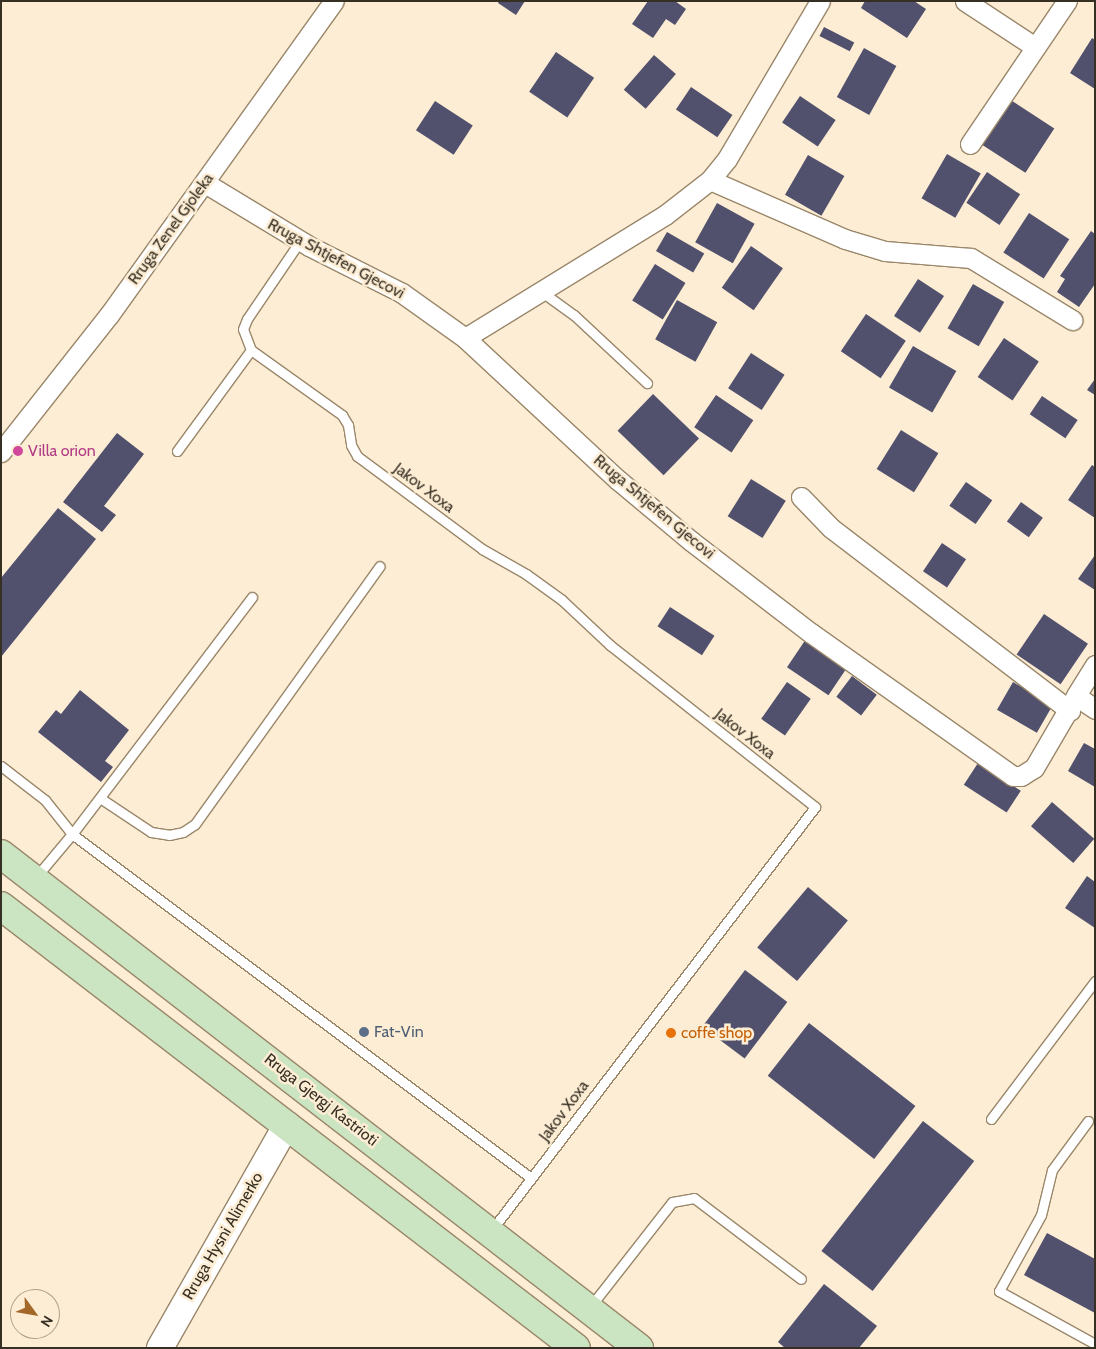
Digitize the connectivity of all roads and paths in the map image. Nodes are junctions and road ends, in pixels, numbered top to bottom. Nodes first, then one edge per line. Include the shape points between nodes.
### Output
1 (334, 1) edge
2 (820, 1) edge
3 (965, 1) edge
4 (1067, 1) edge
5 (1035, 47) junction
6 (970, 144) dead end
7 (710, 180) junction
8 (206, 183) junction
9 (300, 241) junction
10 (542, 292) junction
11 (1072, 320) dead end
12 (466, 338) junction
13 (250, 350) junction
14 (647, 383) dead end
15 (177, 451) dead end
16 (1, 452) edge
17 (802, 497) dead end
18 (380, 566) dead end
19 (252, 596) dead end
20 (1095, 665) edge
21 (1073, 704) junction
22 (1095, 709) edge
23 (1, 766) edge
24 (100, 798) junction
25 (72, 834) junction
26 (1, 854) edge
27 (34, 879) junction
28 (1, 906) edge
29 (1095, 981) edge
30 (991, 1119) dead end
31 (1088, 1121) dead end
32 (287, 1124) junction
33 (531, 1178) junction
34 (490, 1231) junction
35 (800, 1279) dead end
36 (589, 1309) junction
37 (1095, 1344) edge
38 (160, 1348) edge
39 (576, 1348) edge
40 (639, 1348) edge

1 - 8 street, Rruga Zenel Gjoleka
2 - 7 street via 741,136
3 - 5 street
4 - 5 street
5 - 6 street
7 - 10 street via 690,199
7 - 11 street via 845,240 885,251 971,258
8 - 9 street, Rruga Shtjefen Gjecovi
8 - 16 street, Rruga Zenel Gjoleka
9 - 12 street, Rruga Shtjefen Gjecovi via 402,293
9 - 13 lane via 247,319 243,329
10 - 12 street
10 - 14 lane via 574,315
12 - 21 street, Rruga Shtjefen Gjecovi via 618,480 692,541 819,639 1013,776 1029,773 1034,768
13 - 15 lane
13 - 33 lane, Jakov Xoxa via 342,416 348,424 351,445 357,456 482,549 526,574 562,600 610,645 815,807
17 - 21 street via 838,534
18 - 24 lane via 195,824 183,832 169,835 151,832
19 - 24 lane
20 - 21 street
21 - 22 street
23 - 25 lane via 45,800
24 - 25 lane
25 - 27 lane
25 - 33 lane
26 - 27 main road, Rruga Gjergj Kastrioti
27 - 34 main road, Rruga Gjergj Kastrioti
28 - 32 main road
29 - 30 lane
31 - 37 lane via 1052,1170 1041,1215 999,1291
32 - 38 main road, Rruga Hysni Alimerko
32 - 39 main road
33 - 34 lane, Jakov Xoxa
34 - 36 main road, Rruga Gjergj Kastrioti
35 - 36 lane via 694,1198 672,1202
36 - 40 main road, Rruga Gjergj Kastrioti

